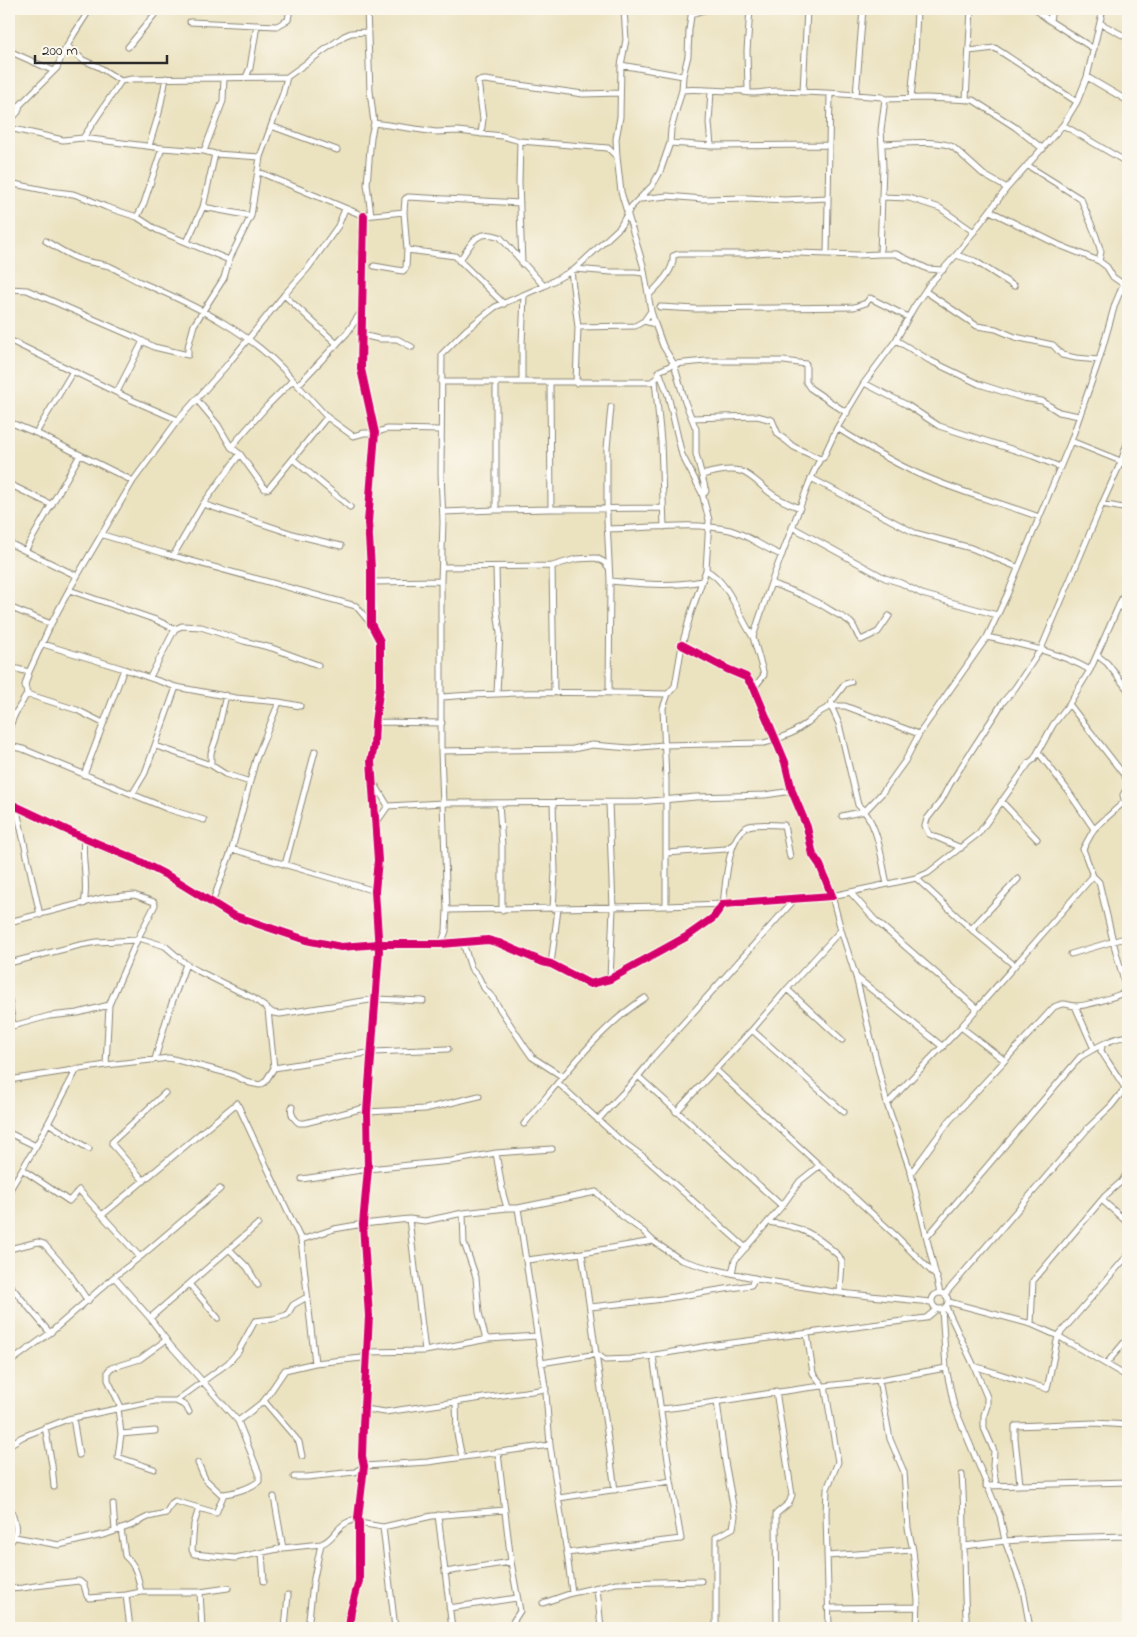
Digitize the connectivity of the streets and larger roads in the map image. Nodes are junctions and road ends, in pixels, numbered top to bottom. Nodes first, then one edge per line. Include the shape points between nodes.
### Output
1 (90, 9) edge
2 (159, 9) edge
3 (290, 9) edge
4 (367, 9) edge
5 (624, 9) edge
6 (708, 9) edge
7 (750, 9) edge
8 (807, 9) edge
9 (863, 9) edge
10 (917, 9) edge
11 (971, 9) edge
12 (1036, 9) edge
13 (1052, 9) edge
14 (1103, 9) edge
15 (692, 11) edge
16 (1050, 21) junction
17 (190, 22) dead end
18 (1100, 23) junction
19 (257, 25) junction
20 (366, 32) junction
21 (1128, 38) edge
22 (67, 46) junction
23 (128, 47) dead end
24 (1094, 49) junction
25 (9, 51) edge
26 (969, 51) junction
27 (621, 65) junction
28 (54, 71) junction
29 (682, 76) junction
30 (246, 77) junction
31 (287, 77) junction
32 (1087, 77) junction
33 (166, 78) junction
34 (224, 78) junction
35 (121, 81) junction
36 (682, 90) junction
37 (748, 90) junction
38 (711, 91) junction
39 (803, 92) junction
40 (619, 93) junction
41 (830, 94) junction
42 (856, 95) junction
43 (911, 98) junction
44 (885, 99) junction
45 (966, 100) junction
46 (1128, 101) edge
47 (1076, 102) junction
48 (9, 105) edge
49 (18, 112) junction
50 (9, 122) edge
51 (374, 123) junction
52 (1063, 125) junction
53 (271, 126) junction
54 (9, 128) edge
55 (482, 134) junction
56 (83, 138) junction
57 (616, 139) junction
58 (520, 141) junction
59 (670, 143) junction
60 (882, 144) junction
61 (828, 145) junction
62 (149, 146) junction
63 (711, 146) junction
64 (162, 148) junction
65 (608, 148) junction
66 (1043, 149) junction
67 (337, 150) dead end
68 (204, 151) junction
69 (215, 154) junction
70 (617, 156) junction
71 (260, 157) junction
72 (1128, 163) edge
73 (1027, 165) junction
74 (258, 172) junction
75 (9, 183) edge
76 (1007, 188) junction
77 (827, 198) junction
78 (882, 198) junction
79 (641, 199) junction
80 (520, 203) junction
81 (202, 207) junction
82 (345, 209) junction
83 (990, 211) junction
84 (404, 212) junction
85 (627, 214) junction
86 (371, 215) junction
87 (251, 216) junction
88 (364, 216) junction
89 (137, 217) junction
90 (974, 232) junction
91 (46, 241) dead end
92 (187, 242) junction
93 (407, 250) junction
94 (826, 254) junction
95 (880, 254) junction
96 (956, 255) junction
97 (229, 260) junction
98 (459, 261) junction
99 (1099, 261) junction
100 (522, 264) junction
101 (374, 266) dead end
102 (573, 270) junction
103 (942, 270) junction
104 (643, 273) junction
105 (1128, 277) edge
106 (1123, 284) junction
107 (544, 286) junction
108 (1014, 286) dead end
109 (9, 289) edge
110 (925, 291) junction
111 (284, 295) junction
112 (524, 295) junction
113 (649, 295) junction
114 (504, 304) junction
115 (660, 307) dead end
116 (202, 311) junction
117 (651, 311) junction
118 (361, 312) junction
119 (908, 318) junction
120 (644, 321) junction
121 (655, 324) junction
122 (578, 327) junction
123 (362, 335) junction
124 (9, 340) edge
125 (247, 340) junction
126 (896, 340) junction
127 (143, 341) junction
128 (337, 344) junction
129 (412, 347) dead end
130 (1099, 360) junction
131 (674, 364) junction
132 (73, 371) junction
133 (659, 371) junction
134 (293, 380) junction
135 (655, 380) junction
136 (441, 382) junction
137 (496, 382) junction
138 (522, 382) junction
139 (550, 382) junction
140 (576, 383) junction
141 (864, 383) junction
142 (298, 385) junction
143 (117, 392) junction
144 (197, 400) junction
145 (611, 407) dead end
146 (846, 413) junction
147 (1079, 416) junction
148 (328, 417) junction
149 (692, 418) junction
150 (178, 420) junction
151 (9, 422) edge
152 (837, 428) junction
153 (441, 430) junction
154 (36, 433) junction
155 (375, 433) junction
156 (1128, 440) edge
157 (1071, 441) junction
158 (231, 448) junction
159 (240, 454) junction
160 (80, 455) junction
161 (820, 459) junction
162 (294, 460) junction
163 (1121, 462) junction
164 (1128, 464) edge
165 (1060, 467) junction
166 (702, 475) junction
167 (811, 478) junction
168 (133, 481) junction
169 (9, 484) edge
170 (702, 493) junction
171 (203, 504) junction
172 (1102, 504) junction
173 (52, 505) junction
174 (350, 507) dead end
175 (607, 508) junction
176 (663, 508) junction
177 (800, 508) junction
178 (1128, 508) edge
179 (551, 509) junction
180 (496, 510) junction
181 (443, 512) junction
182 (1039, 517) junction
183 (664, 527) junction
184 (710, 527) junction
185 (792, 528) junction
186 (607, 529) junction
187 (102, 535) junction
188 (9, 543) edge
189 (340, 546) dead end
190 (25, 551) junction
191 (782, 555) junction
192 (173, 556) junction
193 (496, 566) junction
194 (552, 566) junction
195 (442, 567) junction
196 (1018, 567) junction
197 (609, 568) junction
198 (706, 570) junction
199 (77, 576) junction
200 (441, 581) junction
201 (610, 581) junction
202 (372, 582) junction
203 (702, 582) junction
204 (771, 583) junction
205 (1128, 585) edge
206 (69, 590) junction
207 (1119, 606) junction
208 (9, 608) edge
209 (1128, 609) edge
210 (997, 615) junction
211 (889, 616) dead end
212 (51, 624) junction
213 (371, 624) junction
214 (175, 629) junction
215 (753, 637) junction
216 (987, 637) junction
217 (43, 644) junction
218 (682, 645) junction
219 (1041, 649) junction
220 (1098, 656) junction
221 (318, 664) dead end
222 (9, 667) edge
223 (124, 669) junction
224 (1090, 670) junction
225 (29, 672) junction
226 (150, 677) junction
227 (851, 682) dead end
228 (176, 686) junction
229 (754, 688) junction
230 (1128, 690) edge
231 (497, 693) junction
232 (554, 693) junction
233 (609, 693) junction
234 (27, 694) junction
235 (668, 694) junction
236 (226, 695) junction
237 (442, 697) junction
238 (279, 702) junction
239 (1069, 704) junction
240 (300, 706) dead end
241 (831, 706) junction
242 (375, 722) junction
243 (103, 723) junction
244 (442, 723) junction
245 (9, 728) edge
246 (919, 734) junction
247 (775, 740) junction
248 (663, 745) junction
249 (9, 746) edge
250 (156, 746) junction
251 (316, 751) dead end
252 (441, 751) junction
253 (1038, 752) junction
254 (211, 765) junction
255 (84, 775) junction
256 (372, 778) junction
257 (1128, 780) edge
258 (250, 782) junction
259 (1128, 786) edge
260 (792, 791) junction
261 (133, 793) junction
262 (666, 800) junction
263 (1001, 801) junction
264 (1124, 802) junction
265 (9, 803) edge
266 (443, 803) junction
267 (553, 803) junction
268 (609, 803) junction
269 (499, 804) junction
270 (16, 806) junction
271 (388, 806) junction
272 (865, 811) junction
273 (1128, 814) edge
274 (842, 816) dead end
275 (204, 820) dead end
276 (374, 827) junction
277 (1094, 829) junction
278 (84, 838) junction
279 (1037, 839) dead end
280 (732, 845) junction
281 (962, 848) junction
282 (232, 850) junction
283 (666, 853) junction
284 (790, 857) dead end
285 (285, 865) junction
286 (1093, 876) junction
287 (916, 878) junction
288 (1018, 879) dead end
289 (887, 884) junction
290 (375, 891) junction
291 (850, 892) junction
292 (832, 896) junction
293 (795, 899) junction
294 (212, 903) junction
295 (84, 904) junction
296 (723, 904) junction
297 (666, 906) junction
298 (612, 908) junction
299 (556, 909) junction
300 (447, 910) junction
301 (502, 910) junction
302 (40, 915) junction
303 (9, 922) edge
304 (971, 929) junction
305 (841, 930) junction
306 (1128, 937) edge
307 (138, 939) junction
308 (1113, 941) junction
309 (463, 943) junction
310 (379, 944) junction
311 (441, 944) junction
312 (1071, 954) dead end
313 (9, 963) edge
314 (186, 964) junction
315 (552, 964) junction
316 (1014, 965) junction
317 (856, 976) junction
318 (610, 979) junction
319 (786, 989) junction
320 (1128, 994) edge
321 (645, 998) dead end
322 (9, 999) edge
323 (376, 999) junction
324 (422, 1001) dead end
325 (109, 1005) junction
326 (1075, 1006) junction
327 (976, 1008) junction
328 (268, 1010) junction
329 (11, 1026) edge
330 (961, 1027) junction
331 (752, 1030) junction
332 (1128, 1036) edge
333 (842, 1040) dead end
334 (1102, 1046) junction
335 (943, 1047) junction
336 (448, 1049) dead end
337 (1094, 1049) junction
338 (373, 1052) junction
339 (155, 1059) junction
340 (1004, 1060) junction
341 (106, 1065) junction
342 (274, 1068) junction
343 (715, 1069) junction
344 (77, 1070) junction
345 (563, 1077) junction
346 (638, 1077) junction
347 (9, 1080) edge
348 (558, 1083) junction
349 (1127, 1090) edge
350 (165, 1093) dead end
351 (479, 1096) dead end
352 (887, 1104) junction
353 (292, 1107) dead end
354 (368, 1109) junction
355 (676, 1112) junction
356 (844, 1112) dead end
357 (598, 1120) junction
358 (48, 1123) junction
359 (524, 1124) dead end
360 (9, 1132) edge
361 (36, 1146) junction
362 (552, 1149) dead end
363 (89, 1150) dead end
364 (496, 1153) junction
365 (819, 1166) junction
366 (368, 1169) junction
367 (22, 1170) junction
368 (1128, 1171) edge
369 (911, 1173) junction
370 (302, 1179) dead end
371 (144, 1182) junction
372 (220, 1189) dead end
373 (9, 1191) edge
374 (1103, 1201) junction
375 (782, 1206) junction
376 (507, 1208) junction
377 (518, 1208) junction
378 (463, 1213) junction
379 (102, 1215) junction
380 (409, 1219) junction
381 (768, 1222) junction
382 (1128, 1223) edge
383 (258, 1224) dead end
384 (363, 1224) junction
385 (928, 1237) junction
386 (302, 1240) junction
387 (653, 1241) junction
388 (746, 1248) junction
389 (9, 1249) edge
390 (229, 1249) junction
391 (582, 1253) junction
392 (1128, 1255) edge
393 (140, 1257) junction
394 (527, 1260) junction
395 (732, 1273) junction
396 (114, 1277) junction
397 (937, 1277) junction
398 (755, 1278) junction
399 (9, 1284) edge
400 (190, 1285) junction
401 (258, 1285) dead end
402 (840, 1292) junction
403 (943, 1293) junction
404 (307, 1297) junction
405 (88, 1301) junction
406 (931, 1302) junction
407 (590, 1307) junction
408 (943, 1307) junction
409 (150, 1318) junction
410 (218, 1318) dead end
411 (1031, 1324) junction
412 (50, 1333) junction
413 (807, 1334) junction
414 (537, 1336) junction
415 (1058, 1336) junction
416 (1128, 1338) edge
417 (488, 1339) junction
418 (166, 1340) junction
419 (426, 1351) junction
420 (367, 1352) junction
421 (597, 1354) junction
422 (653, 1356) junction
423 (9, 1363) edge
424 (315, 1363) junction
425 (541, 1363) junction
426 (1106, 1364) junction
427 (974, 1366) junction
428 (946, 1368) junction
429 (1128, 1378) edge
430 (879, 1380) junction
431 (204, 1382) junction
432 (824, 1386) junction
433 (546, 1390) junction
434 (776, 1391) junction
435 (176, 1401) junction
436 (264, 1401) junction
437 (456, 1402) junction
438 (717, 1402) junction
439 (119, 1408) junction
440 (365, 1409) junction
441 (660, 1409) junction
442 (189, 1412) dead end
443 (73, 1418) junction
444 (238, 1421) junction
445 (1128, 1425) edge
446 (45, 1426) junction
447 (155, 1431) dead end
448 (121, 1434) junction
449 (9, 1445) edge
450 (550, 1445) junction
451 (498, 1453) junction
452 (79, 1455) dead end
453 (302, 1456) dead end
454 (462, 1457) junction
455 (198, 1463) dead end
456 (364, 1466) junction
457 (154, 1469) dead end
458 (962, 1475) dead end
459 (294, 1477) dead end
460 (671, 1481) junction
461 (1128, 1482) edge
462 (1020, 1484) junction
463 (986, 1486) junction
464 (996, 1486) junction
465 (54, 1487) dead end
466 (615, 1490) junction
467 (224, 1494) junction
468 (274, 1497) dead end
469 (559, 1498) junction
470 (113, 1504) dead end
471 (9, 1505) edge
472 (199, 1508) junction
473 (504, 1510) junction
474 (438, 1515) junction
475 (358, 1521) junction
476 (383, 1527) junction
477 (118, 1530) junction
478 (1128, 1536) edge
479 (15, 1537) junction
480 (1005, 1541) junction
481 (9, 1543) edge
482 (321, 1544) junction
483 (964, 1546) junction
484 (283, 1548) junction
485 (913, 1550) junction
486 (262, 1553) junction
487 (567, 1553) junction
488 (827, 1556) junction
489 (512, 1562) junction
490 (445, 1572) junction
491 (701, 1580) dead end
492 (264, 1581) dead end
493 (228, 1588) dead end
494 (597, 1588) junction
495 (9, 1589) edge
496 (141, 1592) junction
497 (200, 1592) junction
498 (572, 1593) junction
499 (126, 1595) junction
500 (288, 1596) dead end
501 (517, 1598) junction
502 (543, 1603) dead end
503 (917, 1607) junction
504 (449, 1608) junction
505 (827, 1608) junction
506 (130, 1628) edge
507 (202, 1628) edge
508 (285, 1628) edge
509 (308, 1628) edge
510 (350, 1628) edge
511 (395, 1628) edge
512 (452, 1628) edge
513 (509, 1628) edge
514 (601, 1628) edge
515 (716, 1628) edge
516 (777, 1628) edge
517 (828, 1628) edge
518 (917, 1628) edge
519 (967, 1628) edge
520 (1030, 1628) edge

1 - 22 street
2 - 23 street
3 - 19 street via 288,20 281,25
4 - 20 street
5 - 27 street via 626,40
6 - 15 street
7 - 37 street
8 - 39 street
9 - 42 street
10 - 43 street
11 - 26 street
12 - 16 street
13 - 16 street
14 - 18 street
15 - 29 street via 688,56
16 - 24 street
17 - 19 street
18 - 21 street
18 - 24 street
19 - 30 street
20 - 31 street via 351,32
20 - 51 street
22 - 28 street
22 - 35 street via 83,60
24 - 32 street
25 - 28 street
26 - 45 street
26 - 47 street via 995,48
27 - 29 street
27 - 40 street
28 - 49 street via 20,105
29 - 36 street
30 - 31 street
30 - 34 street
31 - 53 street
32 - 46 street
32 - 47 street
33 - 34 street
33 - 35 street
33 - 62 street
34 - 68 street via 223,100
35 - 56 street
36 - 38 street
36 - 59 street
37 - 38 street
37 - 39 street via 744,92
38 - 63 street
39 - 41 street
40 - 55 street via 583,94 478,81
40 - 57 street via 620,117
41 - 42 street
41 - 61 street
42 - 44 street
43 - 44 street
43 - 45 street
44 - 60 street
45 - 66 street via 973,100
47 - 52 street
48 - 49 street
49 - 50 street
51 - 55 street via 436,132
51 - 86 street via 367,184
52 - 66 street
52 - 72 street
53 - 67 street
53 - 71 street
54 - 56 street via 63,140
55 - 58 street
56 - 62 street
57 - 65 street
57 - 70 street
58 - 65 street
58 - 80 street
59 - 63 street
59 - 79 street via 657,178
60 - 76 street via 947,144
60 - 78 street
61 - 63 street
61 - 77 street
62 - 64 street
64 - 68 street
64 - 89 street
65 - 70 street
66 - 73 street
68 - 69 street
69 - 71 street
69 - 81 street
70 - 85 street
71 - 74 street
73 - 76 street
73 - 99 street via 1081,199 1101,252
74 - 82 street
74 - 87 street
75 - 89 street via 73,194
76 - 83 street
77 - 79 street via 703,199 667,196
77 - 94 street
78 - 90 street via 909,198 940,208
78 - 95 street
79 - 85 street
80 - 84 street via 408,197
80 - 100 street
81 - 87 street
81 - 92 street
82 - 88 street
82 - 111 street via 326,244
83 - 90 street
83 - 99 street
84 - 86 street
84 - 93 street
85 - 102 street via 620,227
85 - 104 street
86 - 88 street
87 - 97 street
88 - 118 street
89 - 92 street via 157,230
90 - 96 street
91 - 116 street via 79,259 111,267
92 - 97 street
93 - 98 street via 455,256
93 - 101 street via 403,271
94 - 95 street
94 - 113 street via 678,254 673,256 670,269
95 - 103 street via 896,254 928,268
96 - 103 street
96 - 108 street via 975,261
97 - 116 street via 224,278
98 - 100 street via 476,237 492,234 500,237
98 - 114 street
99 - 106 street
100 - 107 street
102 - 104 street
102 - 107 street
102 - 122 street
103 - 110 street
104 - 113 street
105 - 106 street
106 - 130 street
107 - 112 street
109 - 127 street via 27,290
110 - 119 street
110 - 130 street via 977,326 1053,345 1062,354 1076,358
111 - 125 street
111 - 128 street
112 - 114 street
112 - 138 street
113 - 117 street
114 - 136 street via 495,307 466,330 442,354
115 - 119 street via 854,307 870,298
116 - 125 street
116 - 127 street via 194,325 188,355
117 - 120 street
117 - 121 street
118 - 123 street
118 - 128 street
119 - 126 street
120 - 121 street
120 - 122 street via 623,328
121 - 131 street
122 - 140 street
123 - 129 street via 397,339
123 - 155 street via 361,369
124 - 132 street
125 - 134 street via 270,356
125 - 144 street
126 - 141 street
126 - 147 street via 979,384 1042,401 1059,412
127 - 143 street
128 - 142 street
130 - 147 street
131 - 133 street
131 - 146 street via 741,360 806,364 806,382 810,388
131 - 149 street
132 - 143 street
132 - 154 street
133 - 135 street
133 - 170 street via 682,455
134 - 142 street
134 - 158 street
135 - 140 street
135 - 176 street via 661,434
136 - 137 street
136 - 153 street
137 - 138 street
137 - 180 street
138 - 139 street
139 - 140 street
139 - 179 street
141 - 146 street
141 - 165 street via 939,426
142 - 148 street
143 - 150 street
144 - 150 street
144 - 158 street via 218,425
145 - 175 street
146 - 152 street
147 - 157 street
148 - 155 street via 353,436
148 - 162 street
149 - 161 street via 757,416 772,420 778,434 794,447
149 - 166 street
150 - 168 street
151 - 154 street
152 - 161 street
152 - 182 street via 910,470
153 - 155 street via 387,429
153 - 181 street
154 - 160 street
155 - 202 street via 368,522
156 - 163 street
157 - 163 street
157 - 165 street
158 - 159 street
159 - 162 street via 265,489
159 - 171 street
160 - 168 street
160 - 173 street
161 - 167 street
162 - 174 street
163 - 164 street
163 - 172 street
165 - 182 street
166 - 170 street via 706,491
166 - 177 street via 739,471 783,501
167 - 177 street
167 - 196 street via 915,532 971,548
168 - 187 street
169 - 173 street
170 - 184 street
171 - 189 street
171 - 192 street
172 - 178 street
172 - 219 street
173 - 190 street
175 - 176 street
175 - 179 street
175 - 186 street
176 - 183 street
177 - 185 street
179 - 180 street
180 - 181 street
181 - 195 street
182 - 196 street
183 - 184 street
183 - 186 street
184 - 191 street via 732,531
184 - 198 street
185 - 191 street
185 - 210 street via 922,594
186 - 197 street
187 - 192 street
187 - 199 street
188 - 190 street
190 - 199 street
191 - 204 street
192 - 213 street via 356,606
193 - 194 street
193 - 195 street
193 - 231 street via 500,633
194 - 197 street via 576,559 596,558
194 - 232 street
195 - 200 street
196 - 210 street
197 - 201 street
198 - 203 street
198 - 215 street via 713,574 733,600
199 - 206 street
200 - 202 street
200 - 237 street
201 - 203 street
201 - 233 street
202 - 213 street
203 - 218 street
204 - 211 street via 818,602 853,625 861,640 878,632
204 - 215 street
205 - 207 street
206 - 212 street
206 - 214 street
207 - 209 street
207 - 220 street
208 - 212 street
210 - 216 street
212 - 217 street
213 - 242 street via 380,641 380,686
214 - 221 street via 201,626
214 - 226 street
215 - 229 street via 764,675
216 - 219 street
216 - 246 street
217 - 223 street
217 - 225 street
218 - 229 street via 746,677
218 - 235 street via 675,686
219 - 224 street
219 - 281 street via 927,819 925,826 929,834
220 - 224 street
220 - 230 street
222 - 225 street
223 - 226 street
223 - 243 street
224 - 239 street
225 - 234 street via 25,685
226 - 228 street
227 - 241 street via 845,684
228 - 236 street
228 - 250 street
229 - 247 street
231 - 232 street
231 - 237 street
232 - 233 street
233 - 235 street
234 - 243 street via 77,710
234 - 245 street
235 - 248 street via 663,708
236 - 238 street
236 - 254 street via 210,753
237 - 244 street
238 - 240 street
238 - 258 street
239 - 253 street via 1053,724
239 - 257 street
241 - 246 street via 845,706
241 - 247 street via 800,728
241 - 272 street via 839,724 858,805
242 - 244 street
242 - 256 street
243 - 255 street
244 - 252 street
246 - 272 street via 905,761
247 - 248 street via 764,743
247 - 260 street via 785,762
248 - 252 street
248 - 262 street
249 - 255 street
250 - 254 street
250 - 261 street
251 - 285 street
252 - 266 street
253 - 263 street
253 - 277 street
254 - 258 street via 225,774
255 - 261 street
256 - 271 street
256 - 276 street
258 - 282 street
259 - 264 street via 1123,795
260 - 262 street
260 - 292 street via 807,827 813,855
261 - 275 street
262 - 268 street
262 - 283 street
263 - 279 street
263 - 281 street via 979,833
264 - 273 street
264 - 277 street
265 - 270 street
266 - 269 street
266 - 271 street
266 - 300 street
267 - 268 street
267 - 269 street
267 - 299 street
268 - 298 street
269 - 301 street
270 - 278 street
270 - 302 street
271 - 276 street
272 - 274 street
272 - 289 street via 876,834
276 - 290 street via 378,860
277 - 286 street via 1083,849
278 - 294 street via 135,859
278 - 295 street via 82,854 87,890
280 - 283 street via 726,849
280 - 284 street via 742,830 750,826 784,825
280 - 296 street
281 - 287 street
282 - 285 street
282 - 294 street
283 - 297 street
285 - 290 street
286 - 308 street via 1099,882
286 - 316 street
287 - 289 street
287 - 304 street
288 - 304 street
289 - 291 street
290 - 310 street
291 - 292 street
291 - 327 street via 875,920
292 - 293 street
292 - 305 street
293 - 296 street
293 - 346 street
294 - 310 street via 232,915 306,940 341,947
295 - 302 street
295 - 307 street via 134,894 154,902
296 - 297 street
296 - 318 street via 713,918 686,938
297 - 298 street
298 - 299 street
298 - 318 street
299 - 301 street
299 - 315 street
300 - 301 street
300 - 311 street via 446,931
302 - 303 street
304 - 316 street
305 - 317 street
305 - 319 street
306 - 308 street
307 - 313 street via 80,945
307 - 314 street via 165,946
307 - 325 street
308 - 312 street
308 - 320 street
309 - 311 street
309 - 315 street via 488,940
309 - 345 street via 471,968 532,1057
310 - 311 street
310 - 323 street
314 - 328 street via 253,998
314 - 339 street
315 - 318 street via 590,984
316 - 327 street
317 - 335 street
317 - 352 street
319 - 331 street
319 - 333 street
320 - 326 street
321 - 345 street via 622,1014
322 - 329 street
323 - 324 street
323 - 328 street via 280,1014
323 - 338 street
325 - 329 street
325 - 341 street
326 - 337 street
326 - 340 street via 1063,1003 1054,1006
327 - 330 street
328 - 342 street
330 - 335 street
330 - 340 street
331 - 343 street
331 - 356 street
332 - 334 street via 1107,1041
334 - 337 street
334 - 349 street via 1101,1051
335 - 352 street
336 - 338 street
337 - 385 street via 1080,1057
338 - 342 street
338 - 354 street
339 - 341 street
339 - 342 street via 169,1058 195,1064 257,1085 265,1082
340 - 369 street via 950,1120
341 - 344 street
343 - 355 street
343 - 365 street
344 - 347 street
344 - 358 street
345 - 348 street
346 - 355 street
346 - 357 street
348 - 357 street
348 - 359 street
349 - 403 street via 1089,1127
350 - 371 street via 112,1142
351 - 354 street via 425,1109
352 - 369 street
353 - 354 street via 296,1120 305,1123
354 - 366 street
355 - 375 street
357 - 388 street via 662,1172
358 - 361 street
358 - 363 street
360 - 361 street
361 - 367 street
362 - 364 street
364 - 366 street
364 - 376 street
365 - 375 street via 800,1181
365 - 397 street
366 - 370 street
366 - 384 street
367 - 373 street
367 - 379 street via 69,1201 79,1190
368 - 374 street
369 - 385 street
371 - 379 street
371 - 386 street via 237,1103
372 - 393 street
374 - 382 street
374 - 411 street via 1033,1281
375 - 381 street
376 - 377 street
376 - 378 street
377 - 387 street via 596,1192
377 - 394 street
378 - 380 street via 425,1221
378 - 417 street via 464,1243 476,1277 479,1313
379 - 393 street
380 - 384 street
380 - 419 street
381 - 388 street
381 - 402 street via 809,1232 839,1256 842,1262
383 - 390 street
384 - 386 street via 334,1229
384 - 420 street via 369,1316
385 - 397 street
386 - 404 street
387 - 391 street
387 - 395 street via 681,1260
388 - 395 street via 734,1263
389 - 405 street via 38,1242 44,1244
390 - 400 street
390 - 401 street via 247,1267
391 - 394 street
391 - 407 street
392 - 415 street
393 - 396 street
394 - 414 street
395 - 398 street
396 - 405 street
396 - 409 street
397 - 403 street
398 - 402 street
398 - 407 street via 751,1285
399 - 412 street
400 - 409 street
400 - 410 street
402 - 406 street
403 - 406 street via 932,1297
403 - 408 street
404 - 424 street
404 - 431 street via 293,1305 287,1315 255,1321 238,1352
405 - 412 street
406 - 408 street
407 - 421 street
408 - 411 street
408 - 413 street via 926,1318
408 - 427 street
408 - 428 street
409 - 418 street
411 - 415 street
412 - 423 street
413 - 422 street
413 - 432 street via 813,1373
414 - 417 street
414 - 425 street
415 - 426 street
415 - 427 street via 1047,1389
416 - 426 street
417 - 419 street
418 - 431 street
418 - 439 street via 140,1359 108,1371 108,1380
419 - 420 street
420 - 424 street via 362,1358
420 - 440 street
421 - 422 street via 604,1360
421 - 425 street
421 - 466 street
422 - 441 street
424 - 436 street via 284,1370
425 - 433 street
426 - 429 street
427 - 464 street via 987,1397 984,1428 994,1450
428 - 430 street
428 - 463 street via 954,1406
430 - 432 street
430 - 485 street via 890,1439 904,1472
431 - 435 street
431 - 444 street
432 - 434 street
432 - 488 street via 838,1462 827,1489
433 - 437 street
433 - 450 street
434 - 438 street
434 - 516 street via 792,1496 789,1504 776,1514
435 - 439 street via 155,1401
435 - 442 street via 186,1406
436 - 444 street
436 - 453 street via 299,1442
437 - 440 street via 385,1412
437 - 454 street
438 - 441 street
438 - 515 street via 735,1516 732,1528 716,1537
439 - 443 street
439 - 448 street
440 - 456 street
441 - 460 street
443 - 446 street
443 - 452 street
444 - 467 street via 260,1478 256,1484
445 - 462 street via 1015,1426
446 - 449 street
446 - 465 street
447 - 448 street
448 - 457 street via 118,1457
450 - 451 street
450 - 469 street
451 - 454 street
451 - 473 street
454 - 456 street
455 - 467 street via 216,1490
456 - 459 street via 355,1472
456 - 475 street
458 - 483 street
460 - 466 street
460 - 487 street via 681,1539
461 - 462 street
462 - 464 street
463 - 464 street
463 - 480 street via 1000,1516
466 - 469 street
467 - 472 street via 217,1513
468 - 484 street
469 - 487 street
470 - 477 street
471 - 479 street
472 - 477 street via 173,1501 166,1513
472 - 486 street via 191,1546 194,1554 235,1558
473 - 474 street
473 - 489 street
474 - 476 street
474 - 490 street
475 - 476 street
475 - 482 street via 341,1527
475 - 510 street via 359,1581
476 - 511 street
477 - 479 street via 59,1545
477 - 496 street via 125,1556 136,1570
478 - 480 street
479 - 481 street
480 - 483 street
480 - 520 street via 1023,1590
482 - 484 street
482 - 509 street
483 - 519 street
484 - 486 street
485 - 488 street
485 - 503 street
486 - 492 street
487 - 498 street
488 - 505 street
489 - 490 street
489 - 501 street
490 - 504 street
491 - 494 street via 627,1582
493 - 497 street
494 - 498 street
494 - 514 street
495 - 499 street via 78,1581 89,1598
496 - 497 street
496 - 499 street
497 - 507 street
498 - 502 street
499 - 506 street
500 - 508 street
501 - 504 street
501 - 513 street via 520,1612
503 - 505 street
503 - 518 street
504 - 512 street
505 - 517 street

